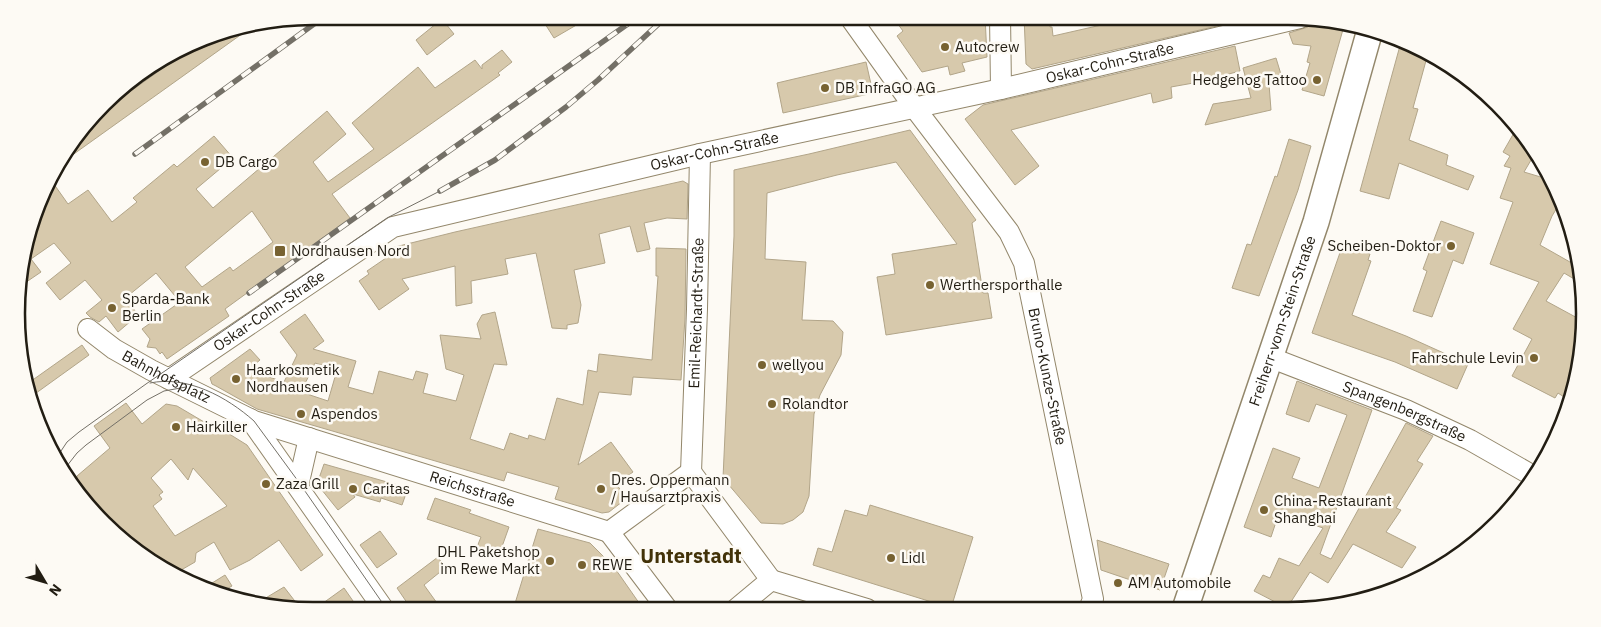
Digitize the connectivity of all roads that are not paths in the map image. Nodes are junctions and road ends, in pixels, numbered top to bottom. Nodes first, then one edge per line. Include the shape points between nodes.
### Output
1 (855, 25) edge
2 (1000, 25) edge
3 (1271, 25) edge
4 (1368, 37) edge
5 (1001, 89) junction
6 (914, 107) junction
7 (700, 154) junction
8 (88, 330) dead end
9 (1269, 358) junction
10 (169, 378) junction
11 (250, 419) junction
12 (309, 438) junction
13 (691, 472) junction
14 (1527, 474) edge
15 (298, 486) junction
16 (609, 532) junction
17 (771, 580) junction
18 (379, 602) edge
19 (662, 602) edge
20 (745, 602) edge
21 (844, 602) edge
22 (1092, 602) edge
23 (1187, 602) edge

1 - 6 street, Bruno-Kunze-Straße
2 - 5 street
3 - 5 street, Oskar-Cohn-Straße
4 - 9 main road, Freiherr-vom-Stein-Straße via 1316,222
5 - 6 street, Oskar-Cohn-Straße
6 - 7 street, Oskar-Cohn-Straße
6 - 22 street, Bruno-Kunze-Straße via 1009,232 1024,263
7 - 10 street, Oskar-Cohn-Straße via 393,227
7 - 13 street, Emil-Reichardt-Straße
8 - 10 street, Bahnhofsplatz via 114,349
9 - 14 street, Spangenbergstraße via 1406,410 1470,440
9 - 23 main road, Freiherr-vom-Stein-Straße
10 - 11 street, Bahnhofsplatz
11 - 12 street, Reichsstraße
11 - 15 street
12 - 15 street
12 - 16 street, Reichsstraße
13 - 16 street
13 - 17 street
15 - 18 street
16 - 19 street
17 - 20 street
17 - 21 street

